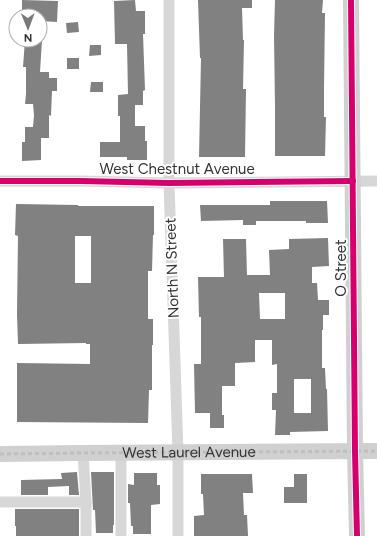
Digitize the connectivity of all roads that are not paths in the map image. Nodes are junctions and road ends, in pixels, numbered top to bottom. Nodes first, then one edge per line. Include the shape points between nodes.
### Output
1 (169, 0) edge
2 (351, 0) edge
3 (0, 181) edge
4 (377, 181) edge
5 (353, 182) junction
6 (169, 183) junction
7 (355, 451) junction
8 (377, 451) edge
9 (121, 452) junction
10 (178, 452) junction
11 (83, 453) junction
12 (0, 454) edge
13 (0, 502) edge
14 (86, 502) junction
15 (86, 536) edge
16 (121, 536) edge
17 (178, 536) edge
18 (357, 536) edge

1 - 6 street, North N Street
2 - 5 street, O Street
3 - 6 street, West Chestnut Avenue
4 - 5 street, West Chestnut Avenue
5 - 6 street, West Chestnut Avenue
5 - 7 street, O Street
6 - 10 street, North N Street
7 - 8 street, West Laurel Avenue
7 - 10 street, West Laurel Avenue
7 - 18 street, O Street
9 - 10 street, West Laurel Avenue
9 - 11 street, West Laurel Avenue
9 - 16 street
10 - 17 street, North N Street
11 - 12 street, West Laurel Avenue
11 - 14 street
13 - 14 street
14 - 15 street

